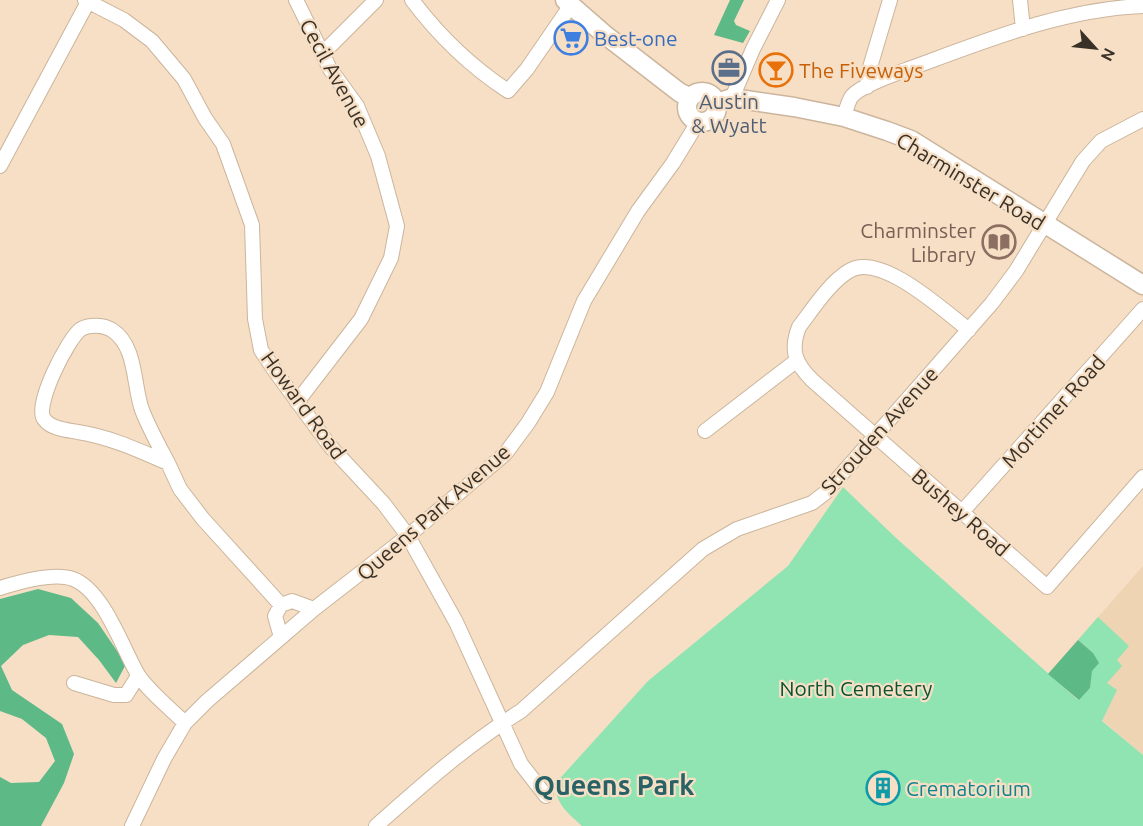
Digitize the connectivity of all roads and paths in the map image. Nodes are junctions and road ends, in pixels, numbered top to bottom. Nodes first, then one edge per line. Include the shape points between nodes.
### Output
1 (87, 0) edge
2 (296, 0) edge
3 (376, 0) edge
4 (412, 0) edge
5 (778, 0) edge
6 (890, 0) edge
7 (1020, 0) edge
8 (568, 2) edge
9 (1126, 3) edge
10 (1143, 6) edge
11 (1023, 29) junction
12 (322, 54) junction
13 (867, 87) junction
14 (690, 98) junction
15 (724, 100) junction
16 (844, 117) junction
17 (1143, 119) edge
18 (698, 122) junction
19 (0, 166) edge
20 (1045, 225) junction
21 (1143, 285) edge
22 (1143, 309) edge
23 (969, 330) junction
24 (796, 361) junction
25 (297, 402) junction
26 (705, 431) dead end
27 (875, 437) junction
28 (168, 463) junction
29 (1143, 477) edge
30 (962, 512) junction
31 (408, 536) junction
32 (0, 588) edge
33 (281, 605) junction
34 (315, 609) junction
35 (281, 637) junction
36 (138, 676) junction
37 (74, 683) dead end
38 (185, 723) junction
39 (501, 723) junction
40 (546, 796) dead end
41 (132, 826) edge
42 (376, 826) edge

1 - 19 street
1 - 25 street, Howard Road via 152,40 184,79 223,144 252,225 255,319 261,350
2 - 12 street, Cecil Avenue
3 - 12 street
4 - 8 street via 436,32 508,91 536,57
5 - 15 street
6 - 13 street
7 - 11 street
8 - 14 main road
9 - 10 street
9 - 11 street
11 - 13 street
12 - 25 street, Cecil Avenue via 357,106 378,156 397,226 391,258 361,319
13 - 16 street via 852,96
14 - 15 main road via 706,93
14 - 18 main road via 688,112
15 - 16 main road, Charminster Road
15 - 18 main road via 712,118
16 - 20 main road, Charminster Road via 911,140
17 - 20 street, Strouden Avenue via 1101,141 1083,161
18 - 31 street, Queens Park Avenue via 673,164 638,210 584,301 547,392 528,423 505,454
20 - 21 main road, Charminster Road
20 - 23 street, Strouden Avenue via 1016,271
22 - 30 street, Mortimer Road
23 - 24 street via 895,276 872,267 856,267 842,276 799,327
23 - 27 street, Strouden Avenue
24 - 26 street
24 - 27 street, Bushey Road
25 - 31 street, Howard Road
27 - 30 street, Bushey Road
27 - 39 street, Strouden Avenue via 812,503 737,529 703,549 520,711
28 - 28 street via 107,438 52,426 44,419 41,411 48,387 70,342 81,330 105,327 124,343 141,407
28 - 33 street via 180,489 203,519
29 - 30 street, Bushey Road via 1047,587
31 - 34 street, Queens Park Avenue
31 - 39 street, Howard Road via 456,622
32 - 36 street via 16,582 66,577 82,584 101,606
33 - 34 street via 292,601
33 - 35 street via 275,616
34 - 35 street, Queens Park Avenue
35 - 38 street, Queens Park Avenue
36 - 37 street via 126,695
36 - 38 street
38 - 41 street, Queens Park Avenue
39 - 40 street, Howard Road via 521,764
39 - 42 street, Strouden Avenue

